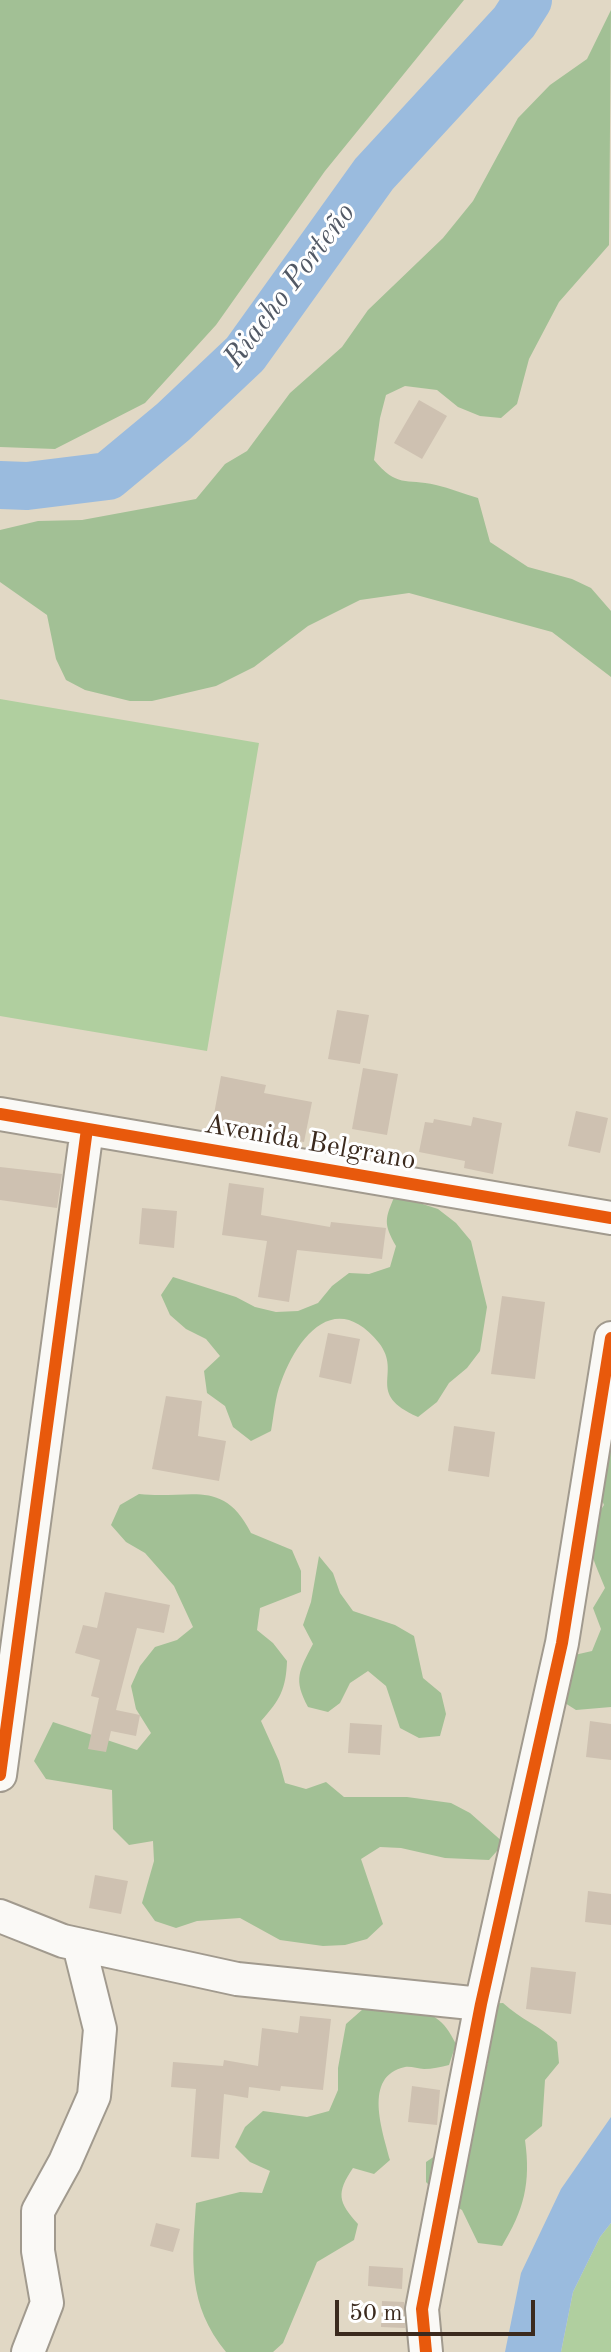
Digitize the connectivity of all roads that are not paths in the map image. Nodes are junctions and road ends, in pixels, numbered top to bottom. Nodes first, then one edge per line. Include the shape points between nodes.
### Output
1 (0, 1114) edge
2 (87, 1129) junction
3 (611, 1218) edge
4 (611, 1338) edge
5 (0, 1775) edge
6 (0, 1916) edge
7 (79, 1945) junction
8 (481, 2004) junction
9 (28, 2352) edge
10 (426, 2352) edge

1 - 2 street, Avenida Belgrano
2 - 3 street, Avenida Belgrano
2 - 5 street
4 - 8 street via 562,1643
6 - 7 street
7 - 8 street via 237,1979
7 - 9 street via 100,2029 94,2096 38,2211 47,2303
8 - 10 street via 422,2309

